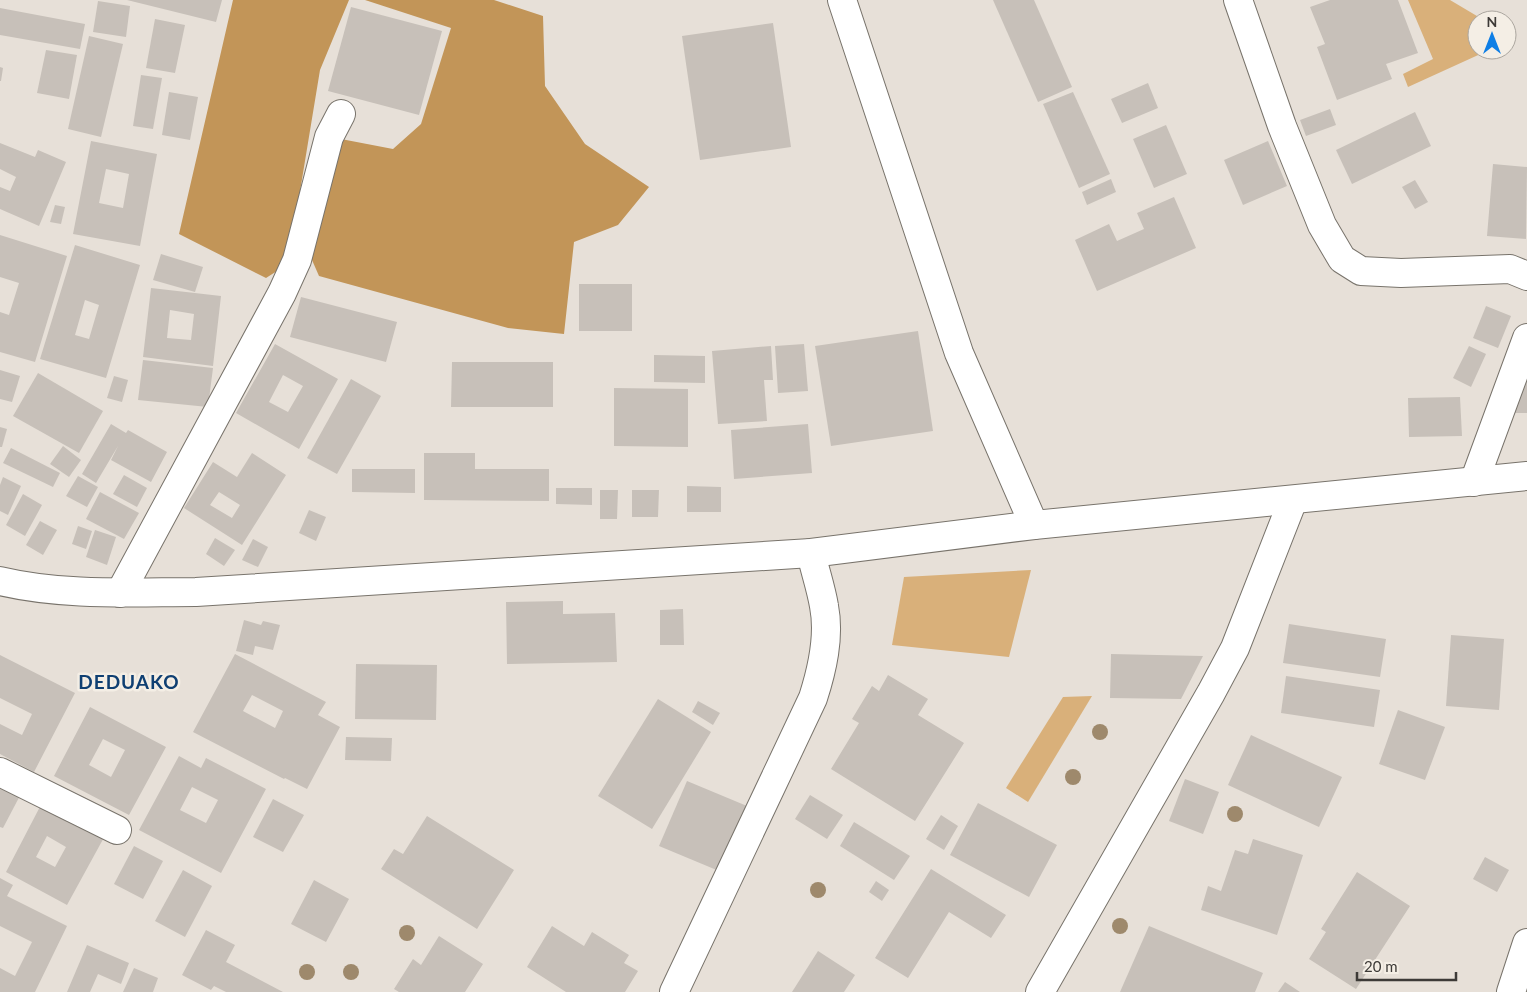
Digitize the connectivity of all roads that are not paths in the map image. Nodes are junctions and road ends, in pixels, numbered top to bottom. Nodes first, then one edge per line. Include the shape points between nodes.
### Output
1 (842, 0) edge
2 (1238, 0) edge
3 (341, 114) dead end
4 (1527, 276) edge
5 (1527, 338) edge
6 (1527, 476) edge
7 (1474, 482) junction
8 (1293, 500) junction
9 (1034, 525) junction
10 (811, 553) junction
11 (0, 581) edge
12 (120, 593) junction
13 (0, 772) edge
14 (117, 830) dead end
15 (1527, 943) edge
16 (674, 992) edge
17 (1040, 992) edge
18 (1511, 992) edge

1 - 9 street via 959,353
2 - 4 street via 1285,135 1322,225 1342,259 1361,271 1510,269
3 - 12 street via 329,137 296,260 282,293
5 - 7 street
6 - 7 street
7 - 8 street
8 - 9 street
8 - 17 street via 1235,648
9 - 10 street
10 - 12 street via 196,592
10 - 16 street via 825,607 821,674 813,698
11 - 12 street
13 - 14 street
15 - 18 street

